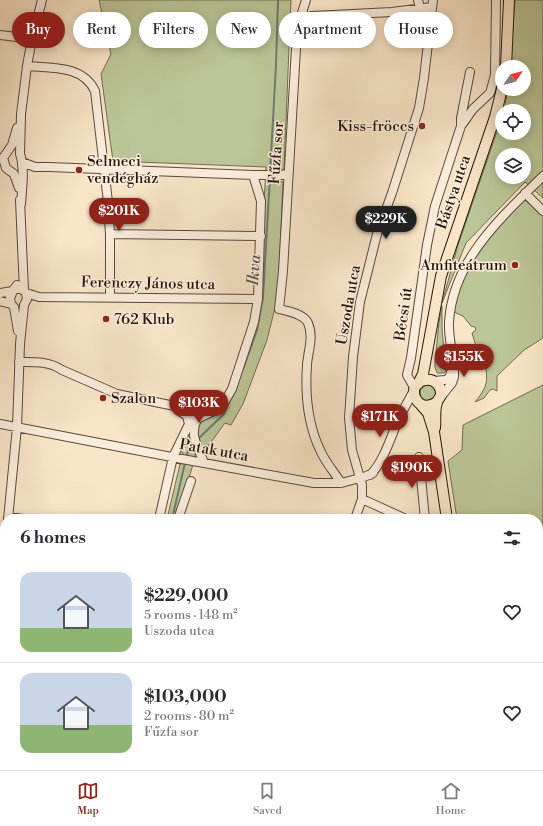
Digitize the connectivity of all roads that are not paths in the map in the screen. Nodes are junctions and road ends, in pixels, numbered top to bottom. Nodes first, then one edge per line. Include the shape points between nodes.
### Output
1 (42, 0) edge
2 (306, 0) edge
3 (496, 0) edge
4 (509, 0) edge
5 (419, 4) edge
6 (432, 4) edge
7 (39, 12) edge
8 (302, 12) edge
9 (376, 12) edge
10 (0, 34) edge
11 (12, 36) edge
12 (30, 48) edge
13 (296, 48) edge
14 (506, 60) edge
15 (27, 66) junction
16 (470, 72) dead end
17 (500, 96) edge
18 (21, 114) junction
19 (461, 126) junction
20 (4, 155) edge
21 (21, 162) junction
22 (7, 169) edge
23 (105, 169) junction
24 (288, 174) junction
25 (253, 175) junction
26 (543, 176) edge
27 (525, 193) junction
28 (21, 204) junction
29 (543, 211) edge
30 (110, 234) junction
31 (260, 236) junction
32 (22, 258) junction
33 (14, 290) junction
34 (0, 292) edge
35 (25, 292) junction
36 (39, 297) junction
37 (110, 297) junction
38 (258, 299) junction
39 (0, 301) edge
40 (25, 304) junction
41 (12, 306) junction
42 (20, 344) junction
43 (427, 353) junction
44 (453, 361) junction
45 (19, 362) junction
46 (433, 381) junction
47 (416, 387) junction
48 (438, 401) junction
49 (169, 405) junction
50 (421, 405) junction
51 (402, 413) junction
52 (197, 418) junction
53 (0, 424) edge
54 (17, 427) junction
55 (434, 432) junction
56 (173, 457) junction
57 (419, 457) dead end
58 (204, 462) junction
59 (191, 481) dead end
60 (360, 482) junction
61 (341, 483) junction
62 (362, 499) junction
63 (8, 514) edge
64 (160, 514) edge
65 (180, 514) edge
66 (357, 514) edge
67 (395, 514) edge
68 (425, 514) edge
69 (446, 514) edge

1 - 7 street
2 - 8 street, Fűzfa sor
3 - 19 street, Bécsi út via 495,75 490,93
4 - 14 main road
5 - 6 street
5 - 9 street
6 - 60 street, Uszoda utca via 419,108 377,234 360,302 349,418 352,450
10 - 11 street
12 - 15 street
13 - 24 street, Fűzfa sor
15 - 18 street
15 - 23 street via 70,70 84,76 90,83 95,91
16 - 19 street, Bécsi út
17 - 43 main road, Bástya utca via 440,276
18 - 20 street via 15,139
18 - 21 street
19 - 47 street, Bécsi út via 435,206 427,245 407,375
20 - 21 street via 16,151
20 - 22 street via 3,161
21 - 22 street via 18,167
21 - 23 street via 35,167
21 - 28 street
22 - 28 street via 17,180
23 - 25 street
23 - 30 street
24 - 25 street
24 - 61 street, Fűzfa sor via 284,270 279,309 306,319 311,333 306,387 312,430 322,454
25 - 31 street via 261,201
26 - 27 street
27 - 29 street
27 - 44 street via 479,243 460,277 453,294 449,324
28 - 32 street
30 - 31 street
30 - 37 street
31 - 38 street
32 - 33 street via 19,280
32 - 35 street
33 - 34 street
33 - 35 street via 21,289
33 - 41 street via 10,298
35 - 36 street, Ferenczy János utca
35 - 40 street
36 - 37 street, Ferenczy János utca
36 - 40 street, Ferenczy János utca via 31,298
37 - 38 street, Ferenczy János utca
38 - 52 street via 254,322 232,389 216,410
39 - 41 street
40 - 41 street via 21,308
40 - 42 street
41 - 42 street
42 - 45 street
43 - 46 main road, Bástya utca
43 - 47 main road, Bástya utca via 423,374
44 - 46 street via 452,374 449,378
44 - 48 street via 452,383
45 - 49 street via 55,365 117,394
45 - 54 street
46 - 47 main road via 425,380
46 - 48 main road via 440,389
47 - 50 main road via 415,398
47 - 51 street
48 - 50 main road via 428,406
48 - 55 main road
49 - 52 street via 191,411
49 - 56 street via 186,415 189,424
50 - 51 street via 411,405
50 - 55 main road via 428,413
51 - 60 street via 373,473
52 - 58 street via 193,433
53 - 54 street, Patak utca
54 - 56 street, Patak utca
54 - 63 street
55 - 69 main road
56 - 58 street, Patak utca
56 - 64 street
57 - 68 street
58 - 61 street, Patak utca via 314,483
59 - 65 street
60 - 61 street, Patak utca
60 - 62 street
62 - 66 street
62 - 67 street

